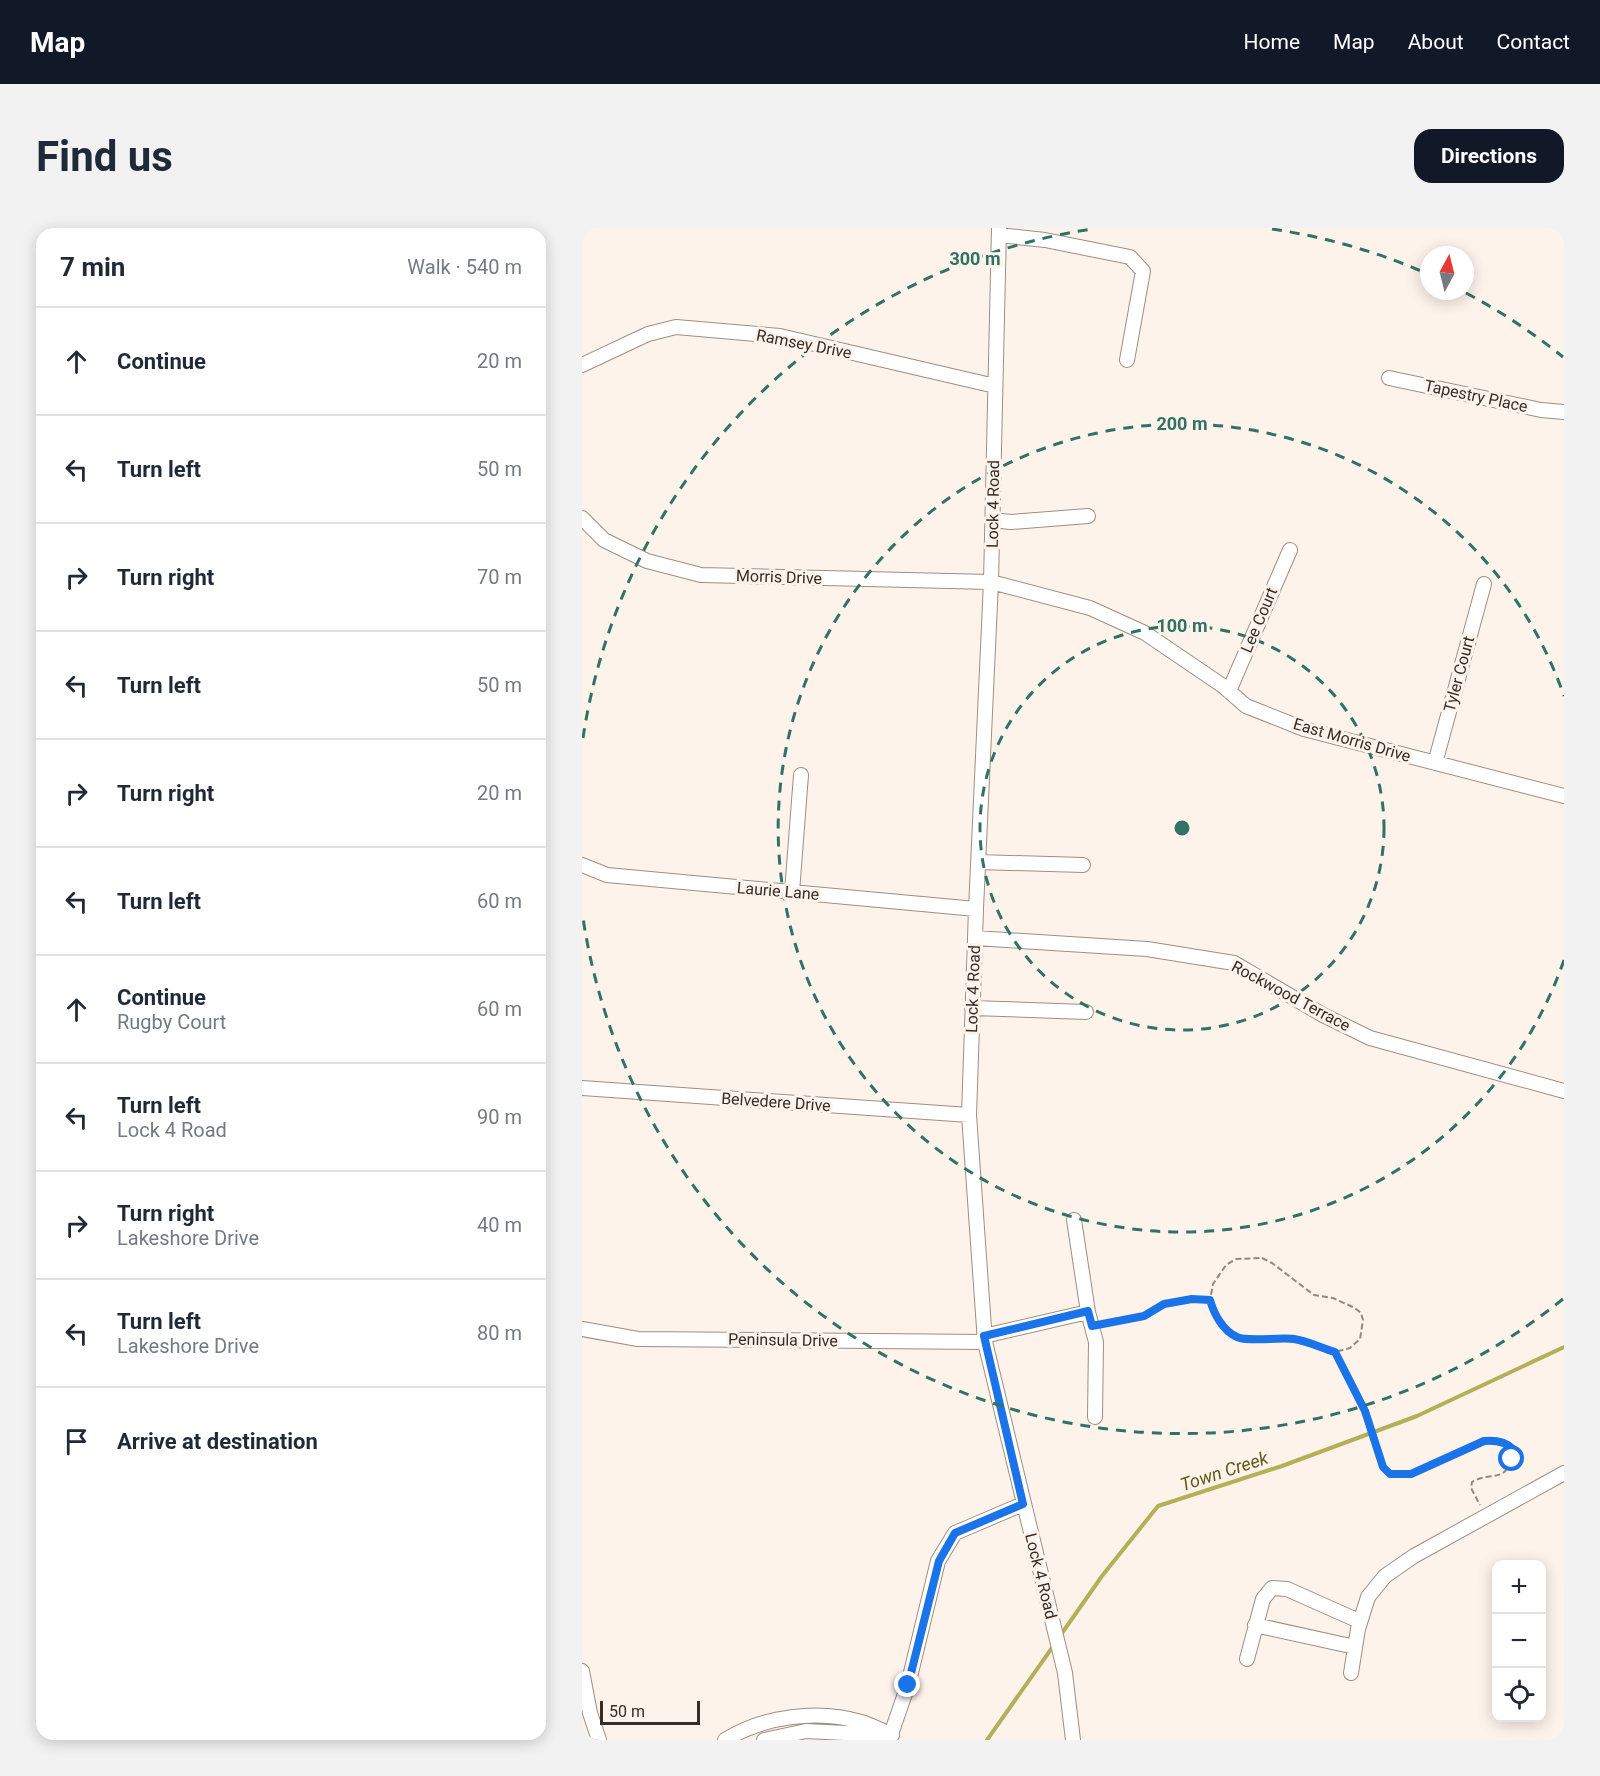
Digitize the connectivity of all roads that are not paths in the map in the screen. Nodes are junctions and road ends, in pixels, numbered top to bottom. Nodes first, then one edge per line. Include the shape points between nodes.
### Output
1 (999, 232) edge
2 (1126, 360) dead end
3 (582, 365) edge
4 (1389, 378) dead end
5 (995, 386) junction
6 (1564, 412) edge
7 (1088, 516) dead end
8 (582, 518) edge
9 (992, 520) junction
10 (1290, 550) dead end
11 (991, 582) junction
12 (1484, 584) dead end
13 (1229, 691) junction
14 (1435, 763) junction
15 (801, 775) dead end
16 (1564, 796) edge
17 (978, 862) junction
18 (582, 865) edge
19 (1083, 865) dead end
20 (792, 892) junction
21 (976, 909) junction
22 (975, 938) junction
23 (972, 1008) junction
24 (1086, 1012) dead end
25 (582, 1088) edge
26 (1564, 1091) edge
27 (969, 1115) junction
28 (1074, 1220) dead end
29 (1088, 1311) junction
30 (582, 1329) edge
31 (984, 1339) junction
32 (1095, 1417) dead end
33 (1564, 1473) edge
34 (1023, 1504) junction
35 (1359, 1621) junction
36 (1255, 1625) junction
37 (1355, 1647) junction
38 (1247, 1659) dead end
39 (582, 1671) edge
40 (1351, 1673) dead end
41 (891, 1737) edge
42 (599, 1740) edge
43 (725, 1740) edge
44 (764, 1740) edge
45 (1073, 1740) edge

1 - 2 street via 1130,257 1143,271
1 - 5 street, Lock 4 Road
3 - 5 street, Ramsey Drive via 648,334 676,327 780,336
4 - 6 street, Tapestry Place
5 - 9 street, Lock 4 Road
7 - 9 street
8 - 11 street, Morris Drive via 604,540 647,561 701,575
9 - 11 street, Lock 4 Road
10 - 13 street, Lee Court
11 - 13 street, East Morris Drive via 1090,608 1145,633
11 - 17 street, Lock 4 Road
12 - 14 street, Tyler Court
13 - 14 street, East Morris Drive via 1246,706 1304,729
14 - 16 street, East Morris Drive
15 - 20 street
17 - 19 street
17 - 21 street, Lock 4 Road
18 - 20 street, Laurie Lane via 607,875
20 - 21 street, Laurie Lane
21 - 22 street, Lock 4 Road
22 - 23 street, Lock 4 Road
22 - 26 street, Rockwood Terrace via 1147,949 1234,963 1370,1038
23 - 24 street
23 - 27 street, Lock 4 Road
25 - 27 street, Belvedere Drive
27 - 31 street, Lock 4 Road
28 - 29 street
29 - 31 street, Peninsula Drive
29 - 32 street via 1096,1342
30 - 31 street, Peninsula Drive via 638,1339
31 - 34 street, Lock 4 Road
33 - 35 street via 1385,1576 1368,1597
34 - 41 street via 955,1533 944,1551
34 - 45 street, Lock 4 Road via 1065,1673
35 - 36 street via 1287,1589 1272,1587 1263,1599
35 - 37 street
36 - 37 street
36 - 38 street
37 - 40 street
39 - 42 street
41 - 43 street via 861,1722 828,1716 781,1718 741,1730
41 - 44 street via 806,1731

